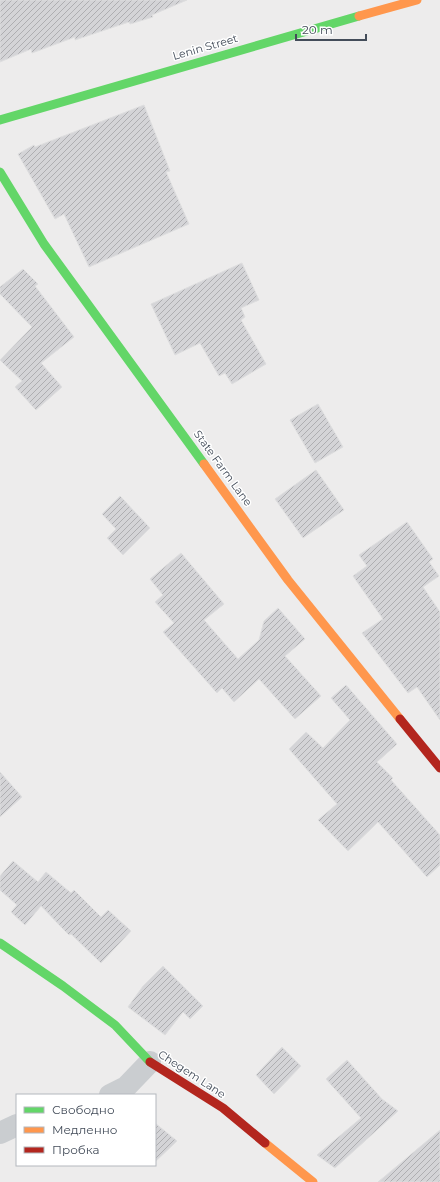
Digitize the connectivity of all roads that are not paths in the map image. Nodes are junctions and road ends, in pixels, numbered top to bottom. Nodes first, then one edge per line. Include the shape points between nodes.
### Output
1 (417, 0) edge
2 (0, 120) edge
3 (0, 172) edge
4 (440, 768) edge
5 (0, 943) edge
6 (150, 1062) junction
7 (112, 1094) edge
8 (16, 1125) edge
9 (0, 1133) edge
10 (313, 1182) edge

1 - 2 street, Lenin Street
3 - 4 street, State Farm Lane via 44,244 288,580
5 - 6 street, Chegem Lane via 115,1025
6 - 7 street via 126,1087
6 - 10 street, Chegem Lane via 223,1108
8 - 9 street

